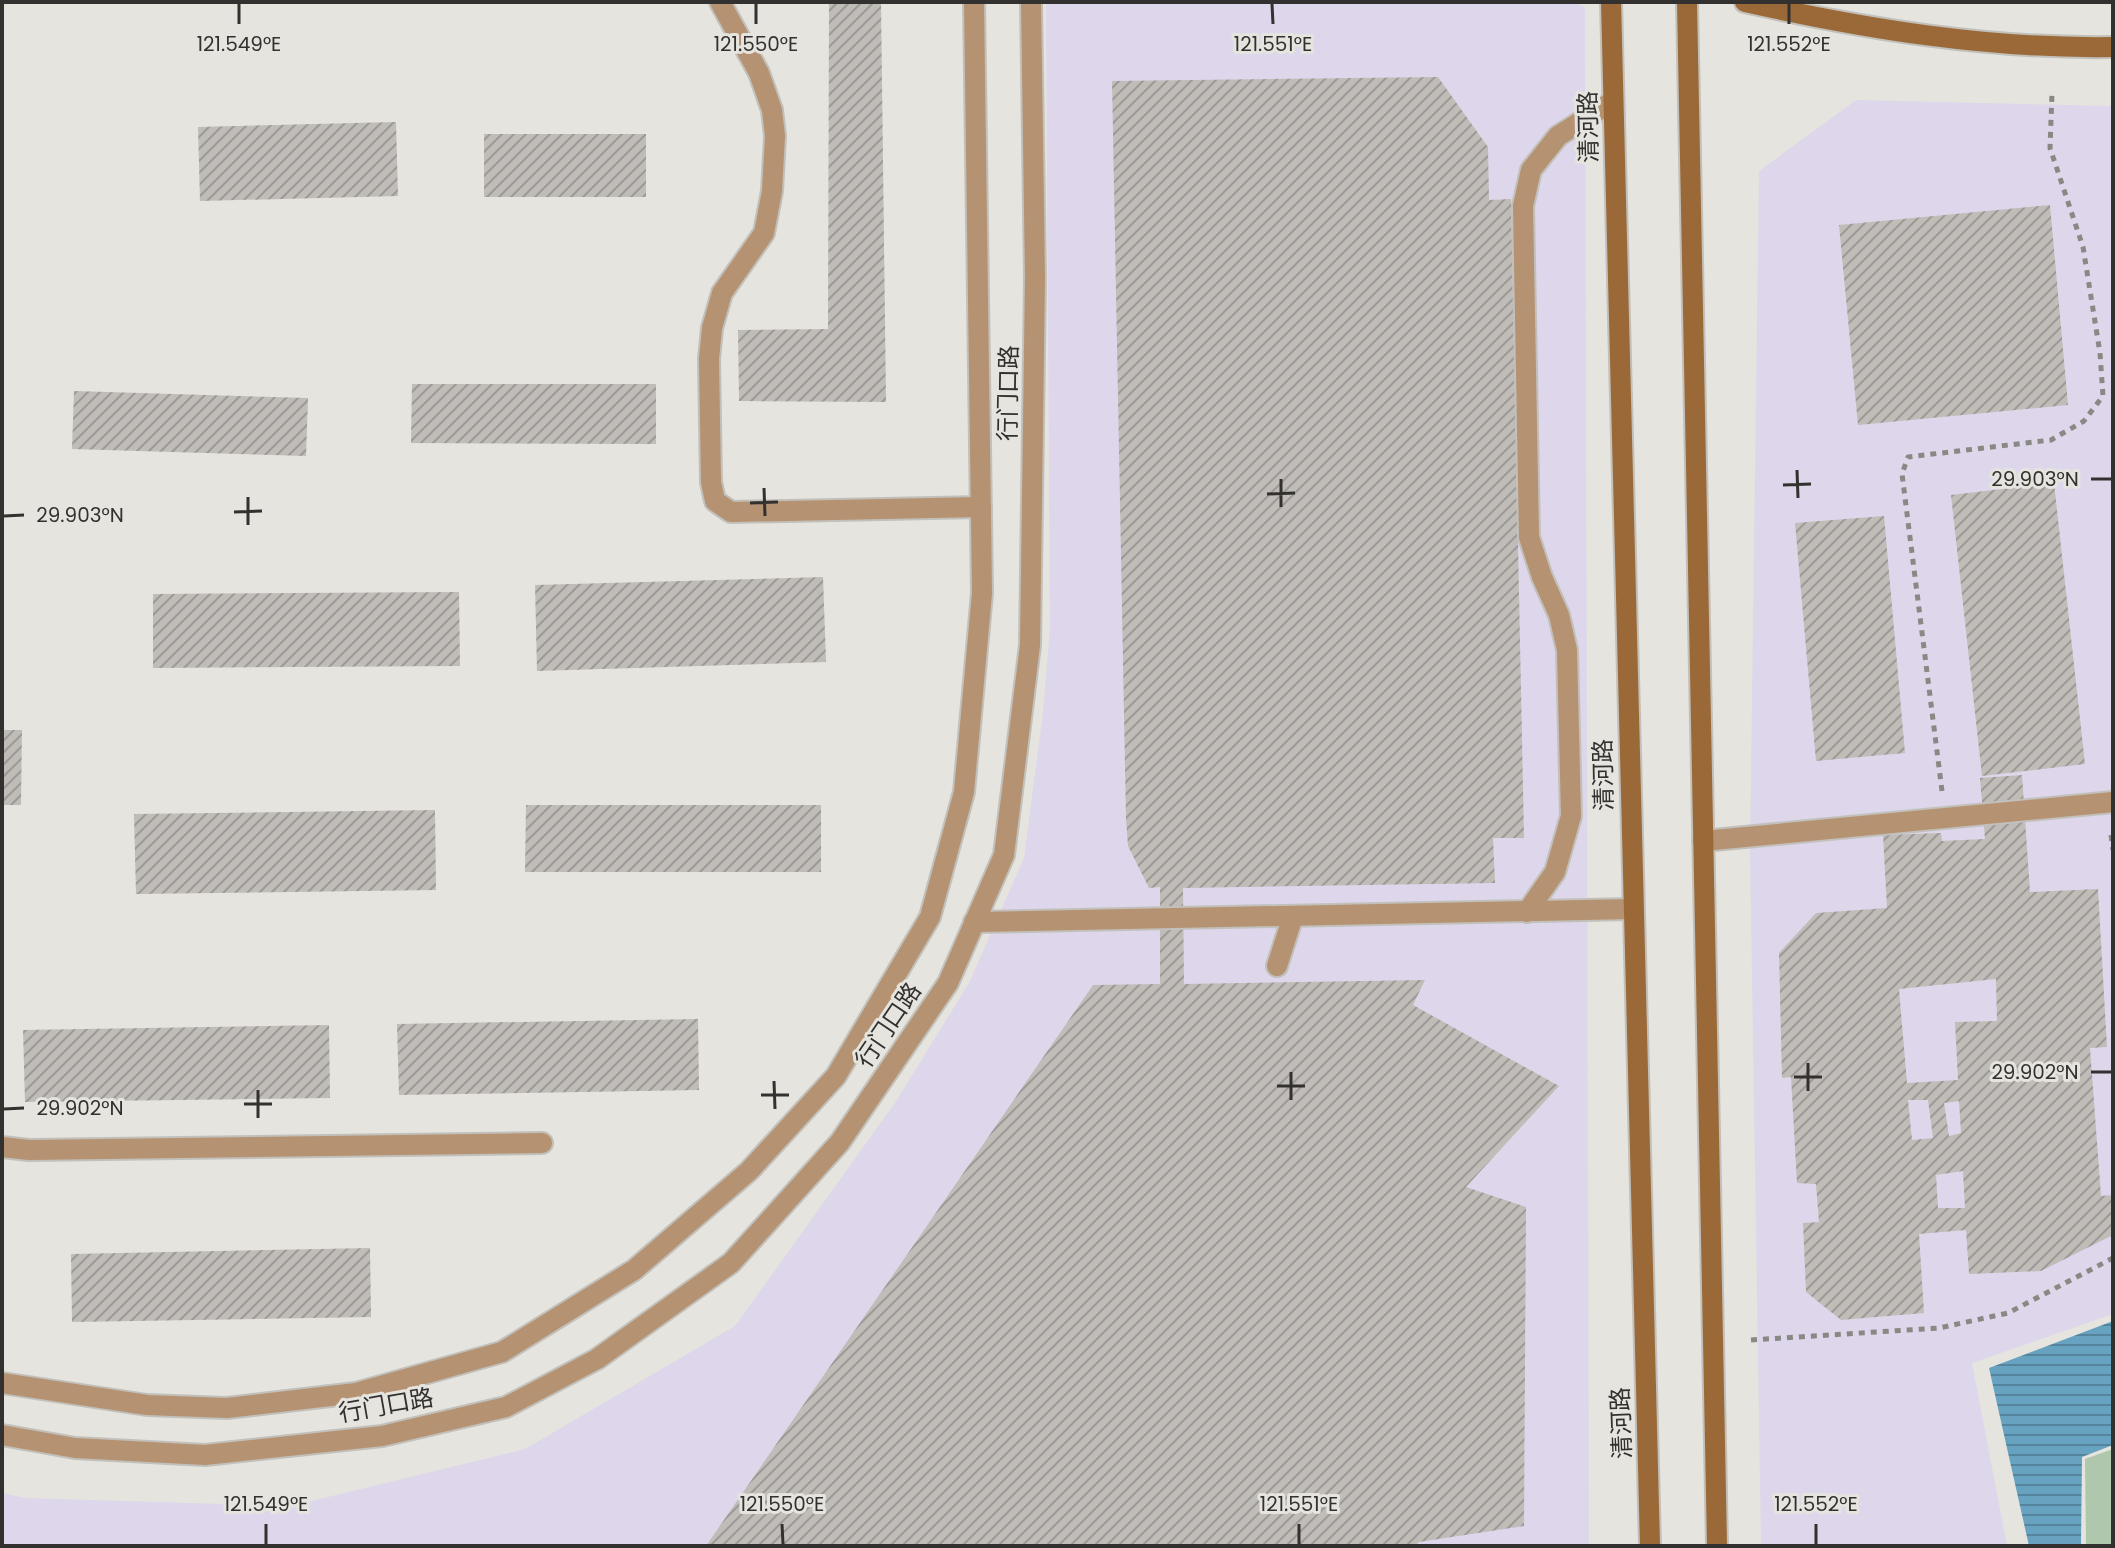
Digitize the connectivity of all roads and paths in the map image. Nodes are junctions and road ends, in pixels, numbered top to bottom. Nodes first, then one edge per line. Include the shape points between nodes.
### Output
1 (720, 2) edge
2 (974, 2) edge
3 (1031, 2) edge
4 (1611, 2) edge
5 (1687, 2) edge
6 (1745, 2) edge
7 (2110, 47) edge
8 (2052, 93) dead end
9 (1613, 101) junction
10 (981, 507) junction
11 (1942, 792) dead end
12 (2113, 802) edge
13 (2111, 835) edge
14 (1703, 841) junction
15 (2113, 850) edge
16 (1632, 909) junction
17 (1527, 912) junction
18 (1293, 916) junction
19 (974, 922) junction
20 (1277, 966) dead end
21 (542, 1143) dead end
22 (2, 1147) edge
23 (2113, 1258) edge
24 (1751, 1340) dead end
25 (2, 1383) edge
26 (2, 1435) edge
27 (1650, 1546) edge
28 (1717, 1546) edge

1 - 10 street via 759,73 775,136 764,233 722,293 712,328 715,501 731,512
2 - 10 street, 行门口路
3 - 19 street, 行门口路 via 1035,278 1030,645 1004,855
4 - 9 main road, 清河路
5 - 14 main road
6 - 7 main road via 1929,37
8 - 11 path via 2050,148 2083,247 2103,396 2084,421 2051,440 1908,457 1902,474
9 - 16 main road, 清河路
9 - 17 street via 1558,136 1531,170 1523,206 1529,537 1567,650 1571,816 1555,872
10 - 25 street, 行门口路 via 982,593 964,792 930,917 836,1076 749,1171 634,1270 502,1352 356,1393 227,1408 147,1405
12 - 14 street
13 - 15 path
14 - 28 main road
16 - 17 street
16 - 27 main road, 清河路
17 - 18 street
18 - 19 street
18 - 20 street
19 - 26 street, 行门口路 via 948,983 840,1142 731,1263 597,1359 506,1407 382,1436 205,1455 75,1448
21 - 22 street
23 - 24 path via 2008,1313 1939,1328

